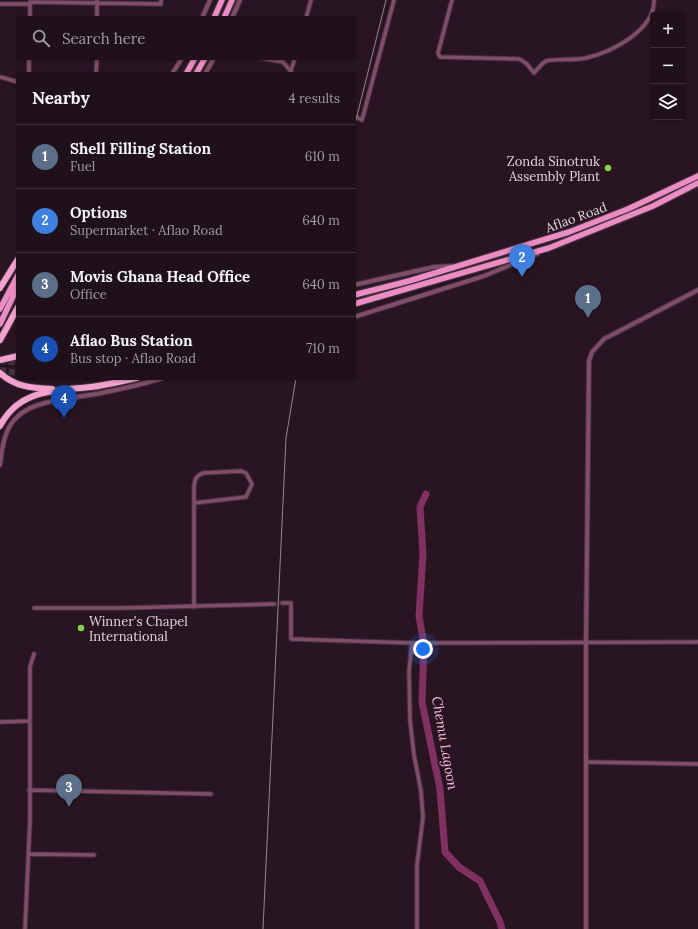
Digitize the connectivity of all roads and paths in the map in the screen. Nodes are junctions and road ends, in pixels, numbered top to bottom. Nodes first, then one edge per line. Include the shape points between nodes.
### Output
1 (161, 0) edge
2 (210, 0) edge
3 (222, 0) edge
4 (232, 0) edge
5 (240, 0) edge
6 (311, 0) edge
7 (394, 0) edge
8 (452, 0) edge
9 (654, 0) edge
10 (97, 1) edge
11 (30, 2) edge
12 (0, 4) edge
13 (30, 16) edge
14 (97, 16) edge
15 (203, 16) edge
16 (215, 16) edge
17 (225, 16) edge
18 (233, 16) edge
19 (307, 16) edge
20 (29, 60) edge
21 (97, 60) edge
22 (181, 60) edge
23 (194, 60) edge
24 (204, 60) edge
25 (213, 60) edge
26 (272, 60) edge
27 (295, 60) edge
28 (29, 72) edge
29 (96, 72) edge
30 (173, 72) edge
31 (187, 72) edge
32 (197, 72) edge
33 (206, 72) edge
34 (292, 72) edge
35 (0, 77) edge
36 (16, 81) edge
37 (356, 117) edge
38 (698, 176) edge
39 (698, 183) edge
40 (549, 248) junction
41 (16, 261) edge
42 (458, 266) junction
43 (10, 270) junction
44 (16, 279) edge
45 (0, 281) edge
46 (356, 285) edge
47 (0, 288) edge
48 (16, 289) edge
49 (698, 290) edge
50 (356, 294) edge
51 (356, 303) edge
52 (3, 307) edge
53 (16, 311) edge
54 (356, 316) edge
55 (0, 324) edge
56 (0, 340) edge
57 (16, 356) edge
58 (0, 360) edge
59 (0, 372) edge
60 (127, 380) edge
61 (155, 380) edge
62 (64, 389) junction
63 (0, 426) edge
64 (0, 465) edge
65 (194, 503) junction
66 (282, 603) dead end
67 (274, 604) tunnel mouth
68 (194, 607) junction
69 (34, 608) dead end
70 (586, 641) junction
71 (698, 642) edge
72 (412, 643) junction
73 (34, 654) dead end
74 (30, 721) junction
75 (0, 722) edge
76 (586, 762) junction
77 (698, 764) edge
78 (30, 790) junction
79 (211, 794) dead end
80 (29, 854) junction
81 (94, 855) dead end
82 (25, 929) edge
83 (417, 929) edge
84 (586, 929) edge

1 - 10 street via 161,4
2 - 15 street
3 - 16 highway
4 - 17 highway
5 - 18 street
6 - 19 street
7 - 37 street via 362,120
8 - 9 street via 438,53 440,57 519,59 534,74 546,61 594,56 632,37 645,27 650,19 654,10
10 - 11 street
10 - 14 street
11 - 12 street
11 - 13 street
20 - 28 street
21 - 29 street
22 - 30 street
23 - 31 highway
24 - 32 highway
25 - 33 street
26 - 34 street via 282,62
27 - 34 street
35 - 36 street
38 - 42 highway, Aflao Road via 628,209 570,232
39 - 40 highway, Aflao Road via 653,206
40 - 51 highway, Aflao Road
40 - 54 street, Aflao Road via 484,276
41 - 43 highway
42 - 46 street, Aflao Road via 434,267
42 - 50 highway, Aflao Road
43 - 45 highway
43 - 47 highway
44 - 52 highway
48 - 52 highway
49 - 70 street via 604,338 592,352 589,361
52 - 55 highway
53 - 56 highway
57 - 58 highway
59 - 62 highway via 12,382 28,388
60 - 62 highway
61 - 64 street via 28,409 16,417 5,436
62 - 63 highway via 40,393 21,401 12,408
65 - 65 street via 194,486 198,475 240,471 250,478 252,484 246,497
65 - 68 street
66 - 72 street via 291,603 291,639
67 - 68 street
68 - 69 street
70 - 71 street
70 - 72 street
70 - 76 street
72 - 83 street via 409,671 410,720 423,817 418,860
73 - 74 street via 30,667
74 - 75 street
74 - 78 street
76 - 77 street
76 - 84 street
78 - 79 street
78 - 80 street
80 - 81 street
80 - 82 street

